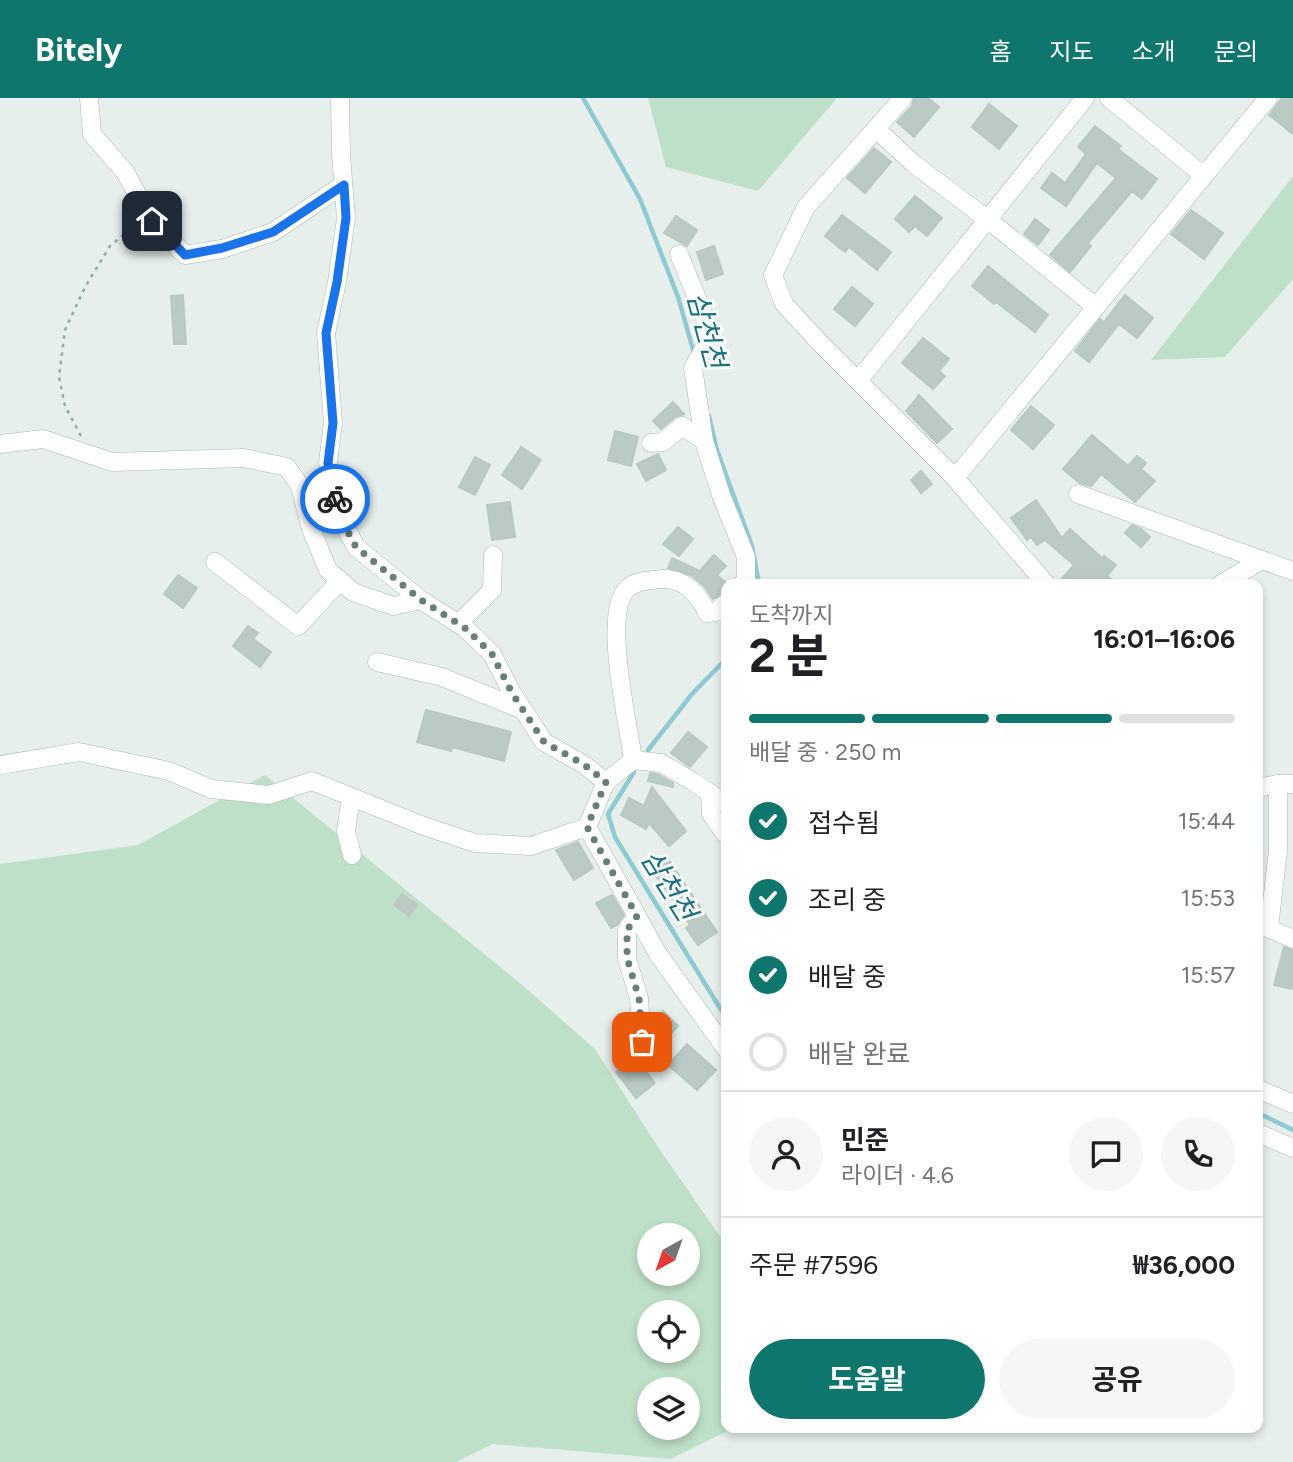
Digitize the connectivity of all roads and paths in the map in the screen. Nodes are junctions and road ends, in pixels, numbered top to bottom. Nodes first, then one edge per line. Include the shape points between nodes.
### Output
1 (89, 98) edge
2 (340, 98) edge
3 (903, 98) edge
4 (1085, 98) edge
5 (1109, 98) edge
6 (1268, 98) edge
7 (876, 130) junction
8 (1204, 176) junction
9 (344, 185) junction
10 (148, 214) junction
11 (988, 219) junction
12 (679, 254) dead end
13 (1096, 307) junction
14 (858, 381) junction
15 (704, 441) junction
16 (651, 443) dead end
17 (0, 444) edge
18 (89, 454) junction
19 (955, 478) junction
20 (1078, 494) dead end
21 (493, 555) dead end
22 (1262, 559) junction
23 (215, 562) dead end
24 (1293, 571) edge
25 (746, 579) edge
26 (1042, 579) edge
27 (1229, 579) edge
28 (340, 582) junction
29 (421, 600) junction
30 (721, 607) edge
31 (458, 624) junction
32 (377, 662) dead end
33 (523, 710) junction
34 (633, 761) junction
35 (0, 765) edge
36 (606, 782) junction
37 (1286, 784) edge
38 (1263, 787) edge
39 (710, 793) junction
40 (351, 797) junction
41 (721, 801) edge
42 (587, 827) junction
43 (721, 828) edge
44 (352, 855) dead end
45 (637, 916) junction
46 (1264, 926) edge
47 (1293, 939) edge
48 (642, 1042) dead end
49 (721, 1042) edge
50 (1263, 1091) edge
51 (1293, 1104) edge
52 (1263, 1135) edge
53 (1293, 1148) edge

1 - 10 street via 92,135 125,172
2 - 9 street
3 - 7 street
4 - 11 street
5 - 8 street
6 - 8 street
7 - 11 street
7 - 14 street via 806,207 773,275 784,304
8 - 13 street
9 - 10 street via 273,232 185,255
9 - 29 street via 346,218 326,333 333,423 328,463 338,513 356,547
10 - 18 path via 110,247 65,330 59,377 65,405
11 - 13 street
11 - 14 street
12 - 15 street via 707,323 702,351 693,368
13 - 19 street
14 - 19 street
15 - 16 street via 682,426 663,442
15 - 25 street via 746,557
17 - 18 street via 43,439
18 - 28 street via 112,462 244,458 287,467 300,486 328,570
19 - 26 street
20 - 22 street
21 - 31 street via 492,590
22 - 24 street
22 - 27 street
23 - 28 street via 298,626
28 - 29 street via 353,592 393,606
29 - 31 street
30 - 34 street via 707,613 702,601 684,584 671,579 629,586 621,596 615,642
31 - 33 street via 492,654
32 - 33 street via 442,677
33 - 36 street via 544,742
34 - 36 street
34 - 39 street via 661,763
35 - 40 street via 79,751 169,771 211,789 269,795 312,781
36 - 42 street
37 - 38 street
37 - 46 street
39 - 41 street
39 - 43 street via 711,814
40 - 42 street via 475,843 531,846
40 - 44 street via 346,831
42 - 45 street
45 - 48 street via 627,930 627,958 639,998
45 - 49 street via 657,954
46 - 47 street
50 - 51 street
52 - 53 street

